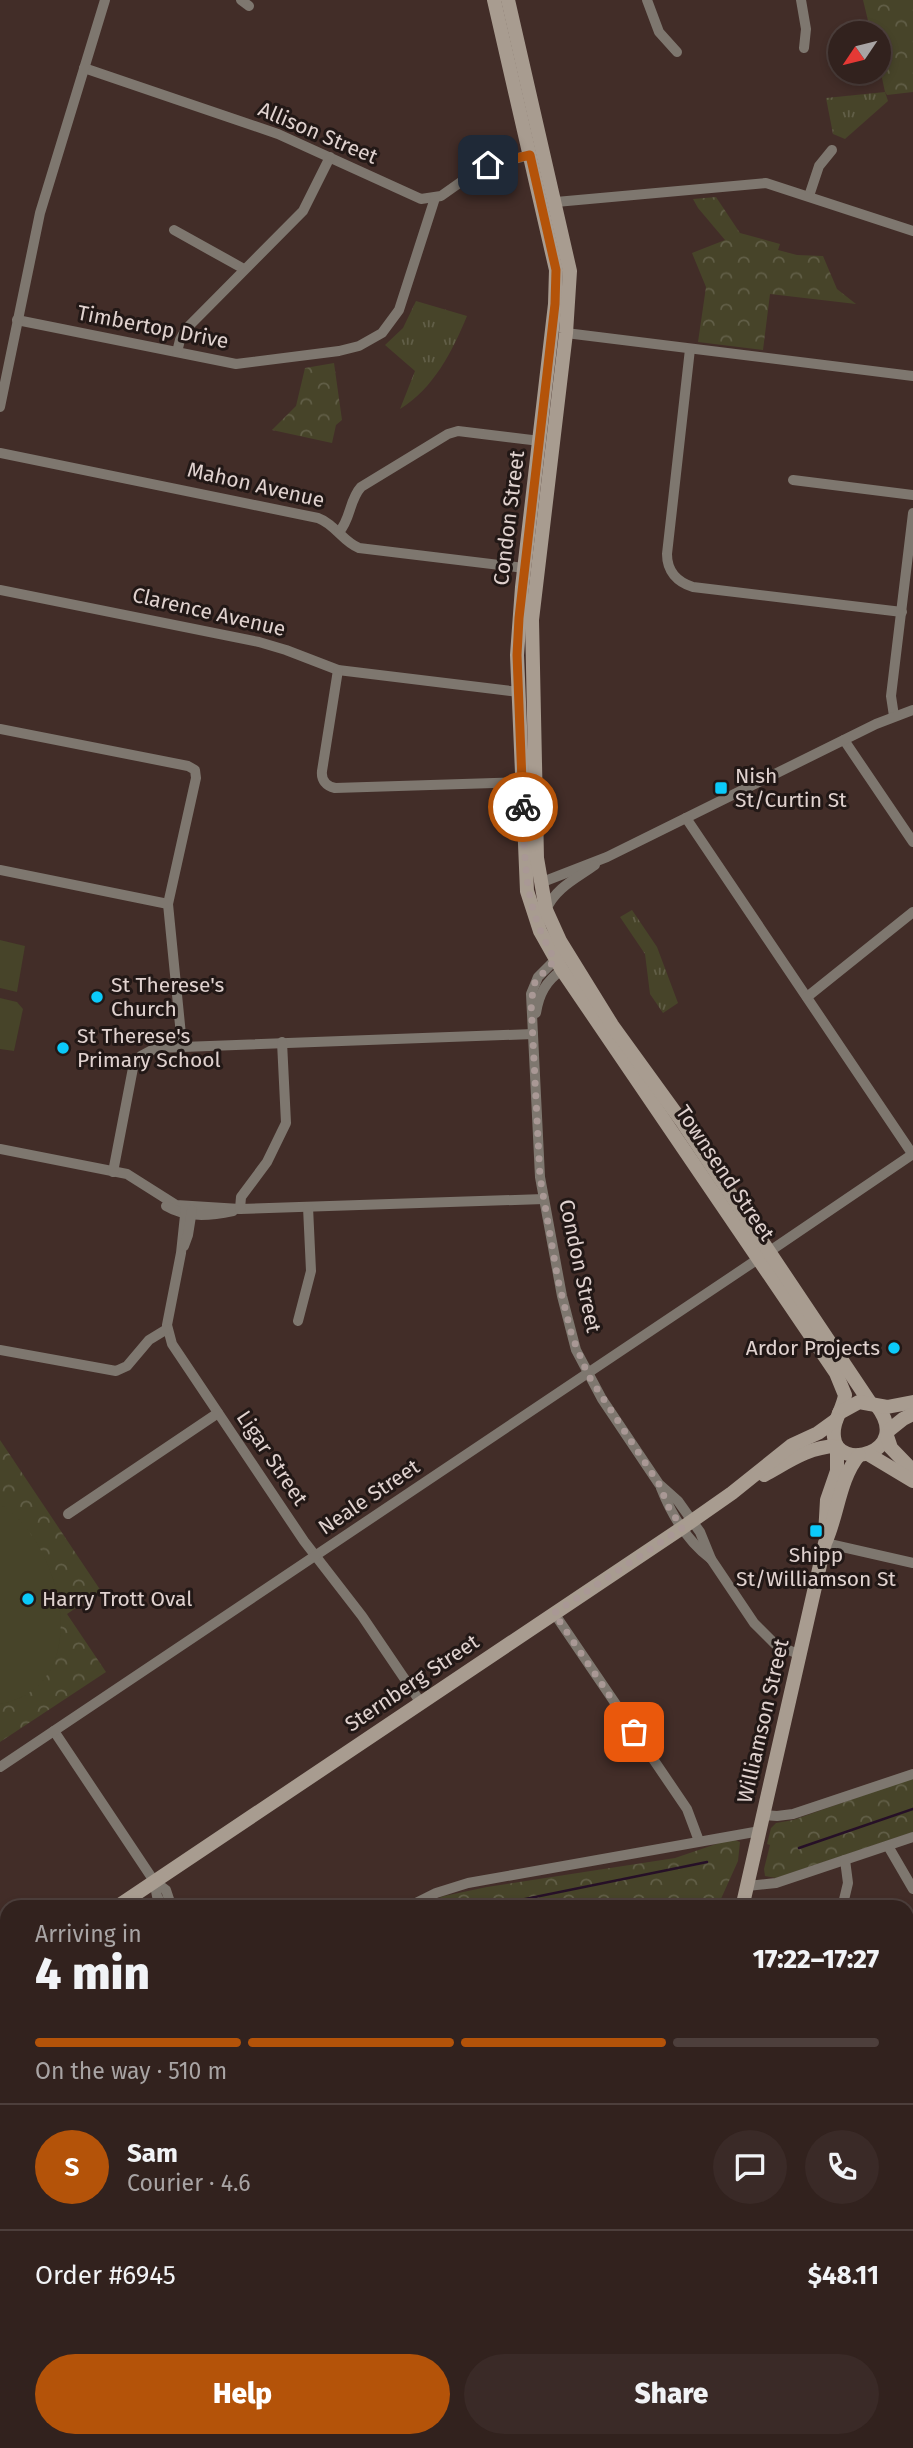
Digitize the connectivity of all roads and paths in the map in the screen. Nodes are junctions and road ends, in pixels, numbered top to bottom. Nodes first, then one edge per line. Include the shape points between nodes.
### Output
1 (105, 0) edge
2 (494, 0) edge
3 (508, 0) edge
4 (647, 0) edge
5 (801, 0) edge
6 (804, 48) dead end
7 (677, 52) dead end
8 (84, 68) junction
9 (832, 150) dead end
10 (537, 153) junction
11 (330, 158) junction
12 (809, 197) junction
13 (435, 198) junction
14 (556, 202) junction
15 (174, 230) dead end
16 (913, 231) edge
17 (244, 270) junction
18 (18, 320) junction
19 (566, 333) junction
20 (690, 349) junction
21 (177, 352) junction
22 (913, 376) edge
23 (0, 407) edge
24 (540, 441) junction
25 (0, 453) edge
26 (793, 480) dead end
27 (913, 495) edge
28 (913, 513) edge
29 (912, 529) edge
30 (339, 532) junction
31 (531, 568) junction
32 (0, 590) edge
33 (902, 612) junction
34 (338, 670) junction
35 (526, 692) junction
36 (913, 710) edge
37 (894, 716) junction
38 (0, 729) edge
39 (844, 740) junction
40 (522, 782) junction
41 (327, 785) junction
42 (319, 793) dead end
43 (686, 818) junction
44 (913, 842) edge
45 (607, 857) junction
46 (0, 870) edge
47 (540, 883) junction
48 (168, 904) junction
49 (546, 910) junction
50 (913, 912) edge
51 (562, 962) junction
52 (807, 997) junction
53 (533, 1034) junction
54 (282, 1042) junction
55 (182, 1045) junction
56 (0, 1149) edge
57 (913, 1154) edge
58 (113, 1172) junction
59 (544, 1199) junction
60 (308, 1207) junction
61 (240, 1209) junction
62 (189, 1210) junction
63 (764, 1255) junction
64 (298, 1321) dead end
65 (167, 1329) junction
66 (0, 1350) edge
67 (588, 1375) junction
68 (913, 1402) edge
69 (874, 1405) junction
70 (218, 1413) junction
71 (913, 1415) edge
72 (837, 1417) junction
73 (888, 1433) junction
74 (837, 1446) junction
75 (864, 1455) junction
76 (913, 1471) edge
77 (913, 1481) edge
78 (732, 1493) junction
79 (68, 1514) dead end
80 (687, 1525) junction
81 (825, 1543) junction
82 (315, 1556) junction
83 (913, 1563) edge
84 (554, 1613) junction
85 (800, 1655) junction
86 (421, 1703) junction
87 (54, 1731) junction
88 (0, 1767) edge
89 (913, 1774) edge
90 (763, 1815) junction
91 (760, 1831) junction
92 (913, 1837) edge
93 (699, 1840) junction
94 (888, 1846) junction
95 (845, 1860) junction
96 (154, 1881) junction
97 (747, 1886) junction
98 (913, 1889) edge
99 (126, 1900) edge
100 (159, 1900) edge
101 (169, 1900) edge
102 (422, 1900) edge
103 (744, 1900) edge
104 (844, 1900) edge

1 - 8 street
2 - 10 main road, Condon Street
3 - 10 main road, Condon Street
4 - 7 street via 659,32
5 - 6 street
8 - 11 street, Allison Street via 271,132
8 - 18 street via 42,205
9 - 12 street via 819,166
10 - 13 street via 476,169
10 - 14 main road, Condon Street
10 - 24 main road, Condon Street via 556,270
11 - 13 street, Allison Street via 415,196
11 - 17 street via 303,211
12 - 14 street via 760,183
12 - 16 street
13 - 21 street, Timbertop Drive via 399,310 367,343 241,364
14 - 19 main road, Condon Street via 570,271
15 - 17 street
17 - 21 street via 186,329
18 - 21 street, Timbertop Drive
18 - 23 street
19 - 20 street
19 - 31 main road, Condon Street
20 - 22 street
20 - 33 street via 667,554 675,577 693,587
24 - 30 street via 448,434 360,487
24 - 31 main road, Condon Street
25 - 30 street, Mahon Avenue via 318,518
26 - 27 street
28 - 29 street
29 - 33 street
30 - 31 street, Mahon Avenue via 359,548
31 - 35 main road, Condon Street
32 - 34 street, Clarence Avenue via 259,642
33 - 37 street via 891,696
34 - 35 street, Clarence Avenue
34 - 41 street via 322,771
35 - 40 main road, Condon Street
35 - 47 main road, Condon Street
36 - 37 street
37 - 39 street
38 - 48 street via 199,768
39 - 43 street
39 - 44 street
40 - 41 street
40 - 51 main road, Condon Street via 527,891 538,926
41 - 42 street
43 - 45 street
43 - 52 street
45 - 47 street
45 - 49 street via 559,890
46 - 48 street
47 - 49 main road, Condon Street
47 - 51 main road via 536,901
48 - 55 street
49 - 51 main road, Condon Street
50 - 52 street
51 - 53 street, Condon Street via 539,975 533,987
51 - 63 main road, Townsend Street via 670,1104
52 - 57 street
53 - 54 street
53 - 59 street, Condon Street
54 - 55 street
54 - 61 street via 286,1123 267,1162 241,1197
55 - 58 street via 145,1052 136,1062
56 - 58 street
57 - 63 street, Neale Street
58 - 62 street via 164,1205
59 - 60 street
59 - 67 street, Condon Street via 565,1312
60 - 61 street
60 - 64 street via 311,1271
61 - 62 street via 221,1213
62 - 65 street via 188,1235
63 - 67 street, Neale Street
63 - 69 main road, Townsend Street
63 - 72 main road, Townsend Street via 840,1381 845,1395
65 - 66 street via 116,1371
65 - 70 street, Ligar Street via 172,1344
67 - 80 street, Condon Street via 659,1484 668,1506
67 - 82 street, Neale Street
68 - 69 main road via 894,1407
69 - 72 main road via 854,1403
69 - 73 main road via 885,1417
70 - 79 street
70 - 82 street, Ligar Street
71 - 73 main road
72 - 74 main road
72 - 78 main road, Sternberg Street via 818,1433 792,1445
73 - 75 main road via 880,1448
73 - 76 main road via 891,1448
74 - 75 main road
74 - 78 main road, Sternberg Street via 806,1452
74 - 81 main road, Williamson Street
75 - 77 main road
75 - 81 main road, Williamson Street via 848,1471
78 - 80 main road, Sternberg Street
80 - 84 main road, Sternberg Street
80 - 85 street, Condon Street via 697,1549 711,1559 764,1634
81 - 83 street
81 - 85 main road, Williamson Street
82 - 86 street, Ligar Street
82 - 87 street, Neale Street
84 - 86 main road, Sternberg Street
84 - 93 street via 687,1809
85 - 90 main road, Williamson Street
86 - 96 main road, Sternberg Street
87 - 88 street, Neale Street
87 - 96 street
89 - 90 street via 793,1814
90 - 91 main road, Williamson Street
91 - 93 street
91 - 97 main road, Williamson Street
92 - 94 street
93 - 102 street via 468,1884
94 - 95 street
94 - 98 street
95 - 97 street via 767,1885
95 - 104 street via 849,1875
96 - 99 main road, Sternberg Street
96 - 100 street
96 - 101 street via 166,1890
97 - 103 main road, Williamson Street

